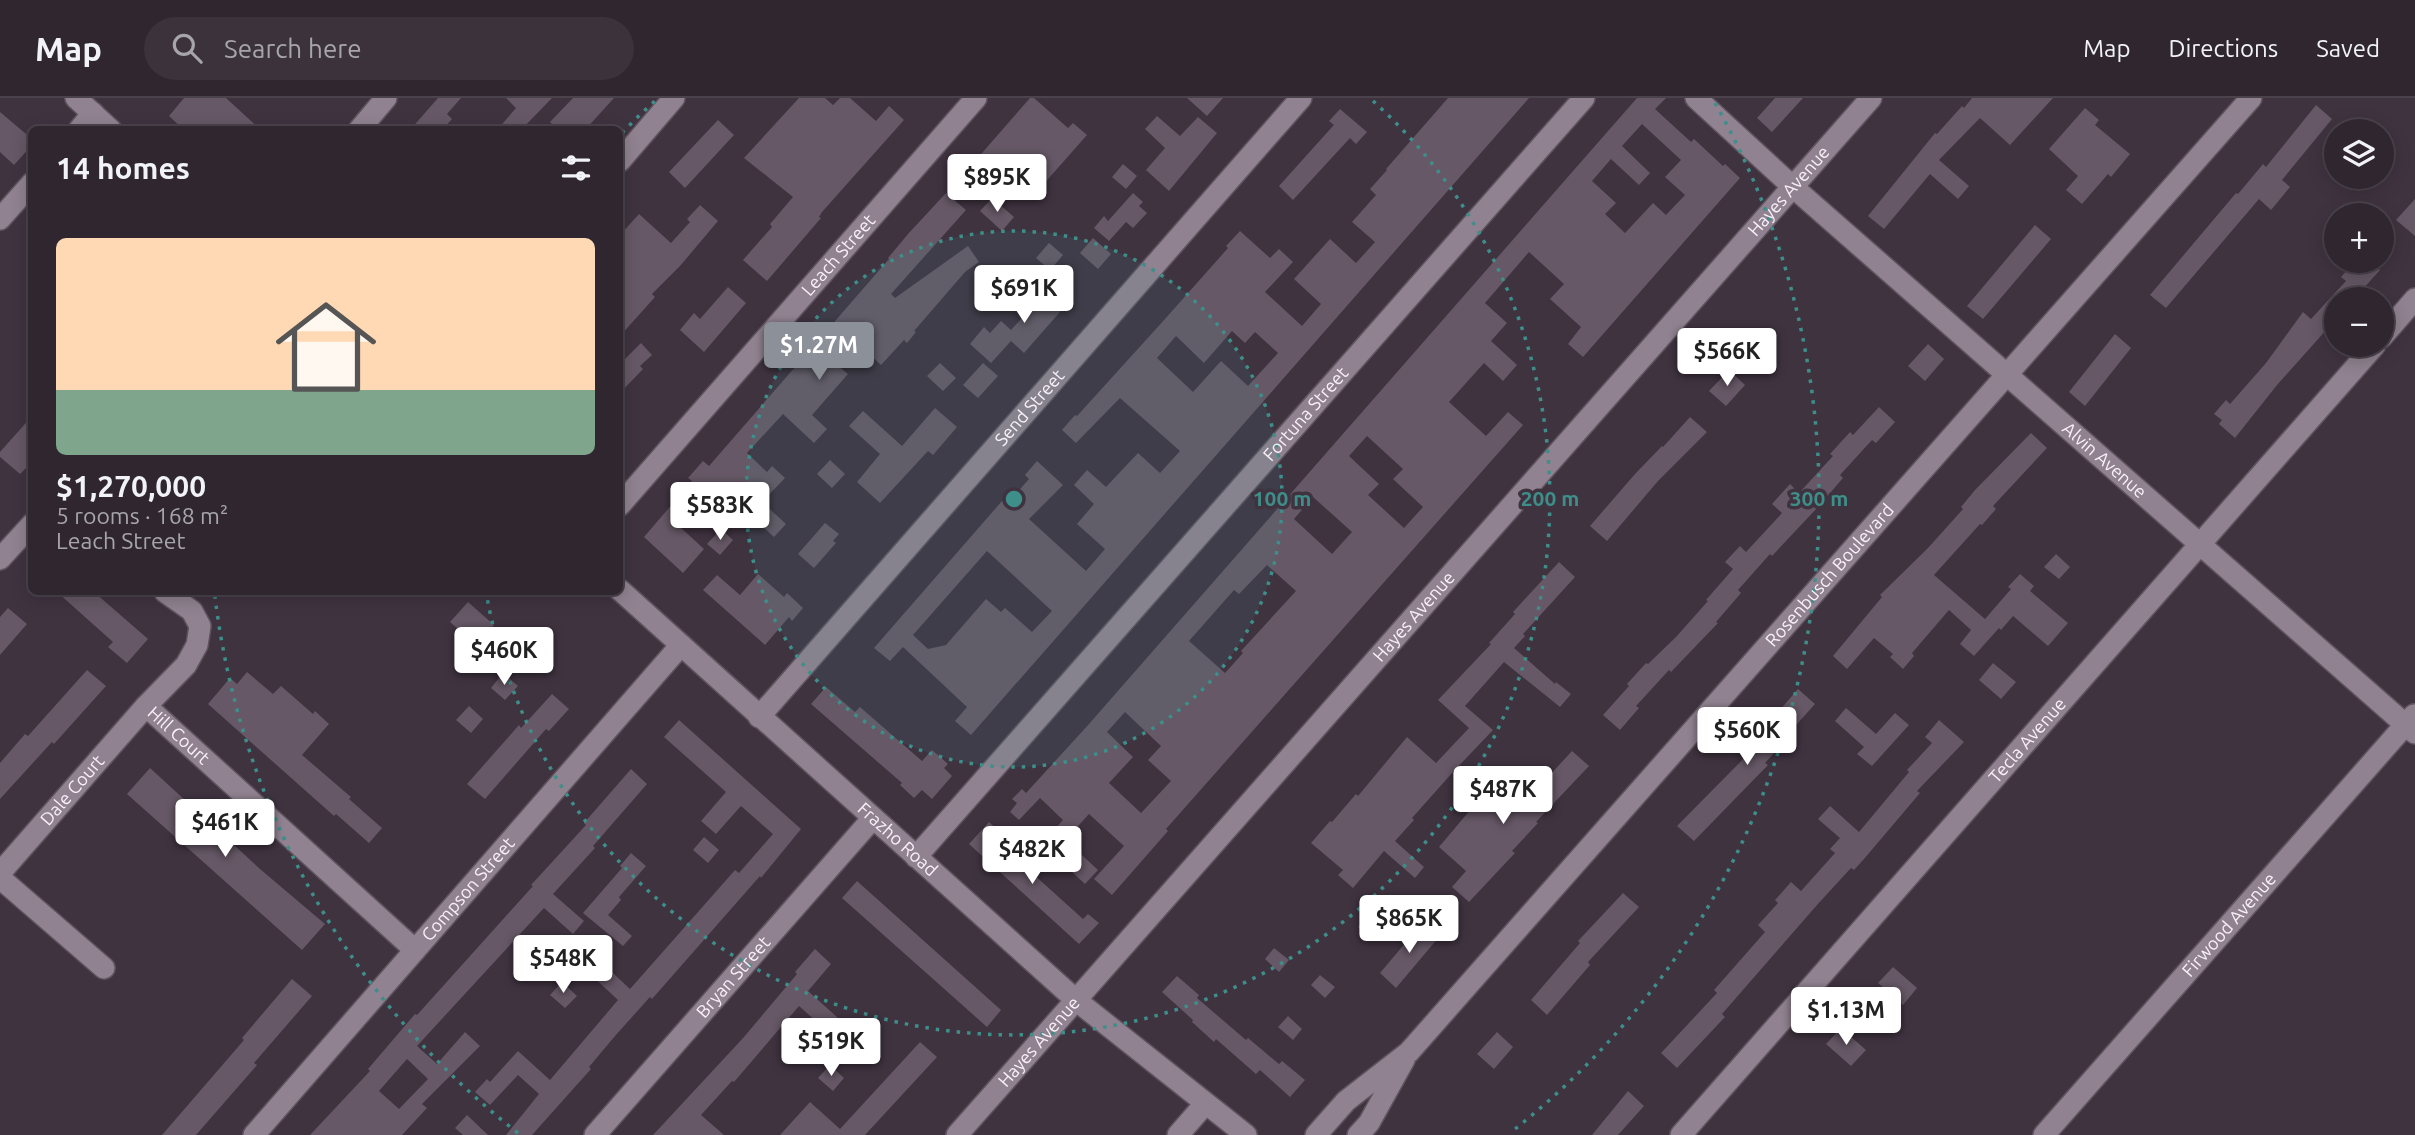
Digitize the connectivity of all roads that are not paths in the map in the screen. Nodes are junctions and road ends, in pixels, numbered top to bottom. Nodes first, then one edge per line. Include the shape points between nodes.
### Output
1 (76, 98) edge
2 (386, 98) edge
3 (674, 98) edge
4 (976, 98) edge
5 (1301, 98) edge
6 (1584, 98) edge
7 (1696, 98) edge
8 (1871, 98) edge
9 (2251, 98) edge
10 (93, 113) junction
11 (82, 126) edge
12 (107, 126) edge
13 (362, 126) edge
14 (623, 158) edge
15 (1793, 187) junction
16 (28, 188) edge
17 (0, 219) edge
18 (2415, 299) edge
19 (2394, 323) edge
20 (2364, 357) edge
21 (2007, 375) junction
22 (623, 502) edge
23 (28, 528) edge
24 (2200, 543) junction
25 (0, 559) edge
26 (623, 593) edge
27 (169, 595) edge
28 (681, 645) junction
29 (146, 706) junction
30 (760, 717) junction
31 (2412, 724) edge
32 (873, 818) junction
33 (916, 857) junction
34 (0, 873) edge
35 (0, 878) edge
36 (415, 950) junction
37 (104, 968) dead end
38 (1077, 1002) junction
39 (1409, 1052) junction
40 (1205, 1104) junction
41 (254, 1135) edge
42 (595, 1135) edge
43 (957, 1135) edge
44 (1178, 1135) edge
45 (1245, 1135) edge
46 (1316, 1135) edge
47 (1358, 1135) edge
48 (1681, 1135) edge
49 (2044, 1135) edge

1 - 10 street
2 - 13 street
3 - 14 street
4 - 22 street, Leach Street
5 - 30 street, Send Street
6 - 33 street, Fortuna Street
7 - 15 street, Alvin Avenue
8 - 15 street, Hayes Avenue
9 - 21 street, Rosenbusch Boulevard
10 - 11 street
10 - 12 street
15 - 21 street, Alvin Avenue
15 - 38 street, Hayes Avenue
16 - 17 street
18 - 19 street
20 - 24 street, Tecla Avenue
21 - 24 street, Alvin Avenue
21 - 39 street, Rosenbusch Boulevard
23 - 25 street
24 - 31 street, Alvin Avenue
24 - 48 street, Tecla Avenue
26 - 28 street, Frazho Road
27 - 29 street, Hill Court via 192,611 200,626 197,645 186,665
28 - 30 street, Frazho Road
28 - 36 street, Compson Street
29 - 34 street, Dale Court
29 - 36 street, Hill Court
30 - 32 street, Frazho Road
31 - 49 street, Firwood Avenue
32 - 33 street, Frazho Road
32 - 42 street, Bryan Street
33 - 38 street, Frazho Road
35 - 37 street
36 - 41 street, Compson Street
38 - 40 street, Frazho Road
38 - 43 street, Hayes Avenue
39 - 46 street, Rosenbusch Boulevard via 1346,1101
39 - 47 street, Rosenbusch Boulevard
40 - 44 street
40 - 45 street, Frazho Road

